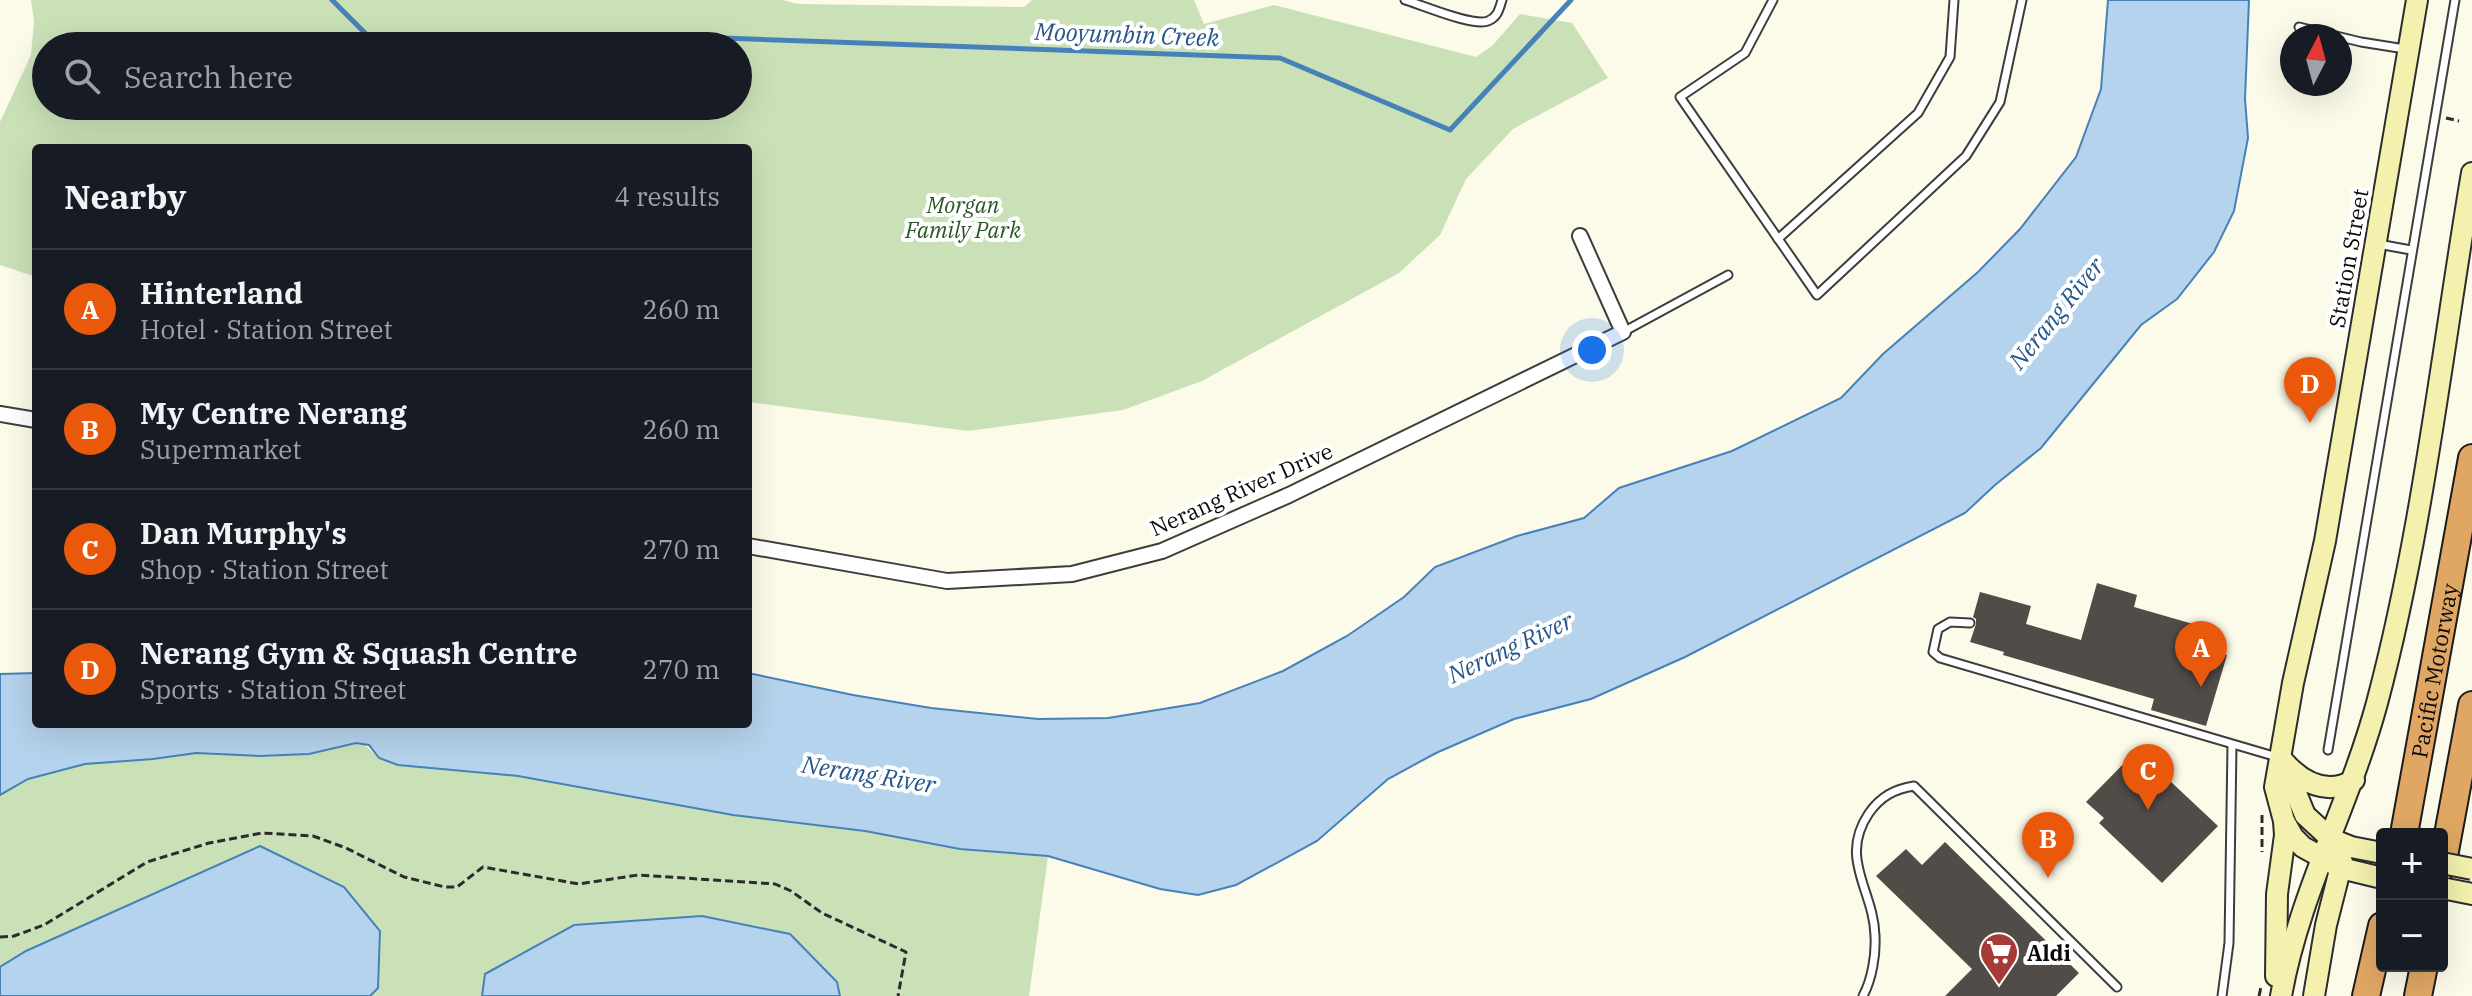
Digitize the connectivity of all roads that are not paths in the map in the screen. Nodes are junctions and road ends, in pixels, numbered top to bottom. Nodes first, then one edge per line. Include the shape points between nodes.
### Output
1 (1405, 0) edge
2 (1502, 0) edge
3 (1773, 0) edge
4 (1954, 0) edge
5 (2022, 0) edge
6 (2417, 0) edge
7 (2454, 2) edge
8 (2352, 40) edge
9 (2408, 49) junction
10 (2472, 173) edge
11 (1580, 236) dead end
12 (1778, 239) junction
13 (2375, 244) junction
14 (2411, 250) junction
15 (1728, 275) dead end
16 (1623, 332) junction
17 (0, 414) edge
18 (32, 419) edge
19 (2472, 458) edge
20 (752, 547) edge
21 (1970, 623) dead end
22 (2472, 705) edge
23 (2232, 745) junction
24 (2328, 750) dead end
25 (2282, 759) junction
26 (2354, 780) junction
27 (2464, 784) edge
28 (2284, 821) junction
29 (2405, 828) edge
30 (2331, 839) junction
31 (2448, 843) edge
32 (2373, 851) edge
33 (2334, 864) junction
34 (2448, 866) edge
35 (2472, 869) edge
36 (2376, 876) edge
37 (2448, 889) edge
38 (2472, 894) edge
39 (2376, 952) edge
40 (2423, 972) edge
41 (2117, 987) dead end
42 (1863, 996) edge
43 (2222, 996) edge
44 (2279, 996) edge
45 (2314, 996) edge
46 (2366, 996) edge
47 (2418, 996) edge

1 - 2 lane via 1477,23 1498,14
3 - 12 lane via 1745,53 1680,97
4 - 12 lane via 1950,57 1918,113
5 - 12 lane via 2000,102 1966,156 1817,295
6 - 9 main road, Station Street
7 - 14 lane
8 - 9 lane
9 - 13 main road, Station Street
10 - 26 main road via 2413,544
11 - 16 street
13 - 14 lane
13 - 25 main road, Station Street
14 - 24 lane
15 - 16 lane
16 - 20 street, Nerang River Drive via 1177,545 1072,574 947,581
17 - 18 street
19 - 29 highway, Pacific Motorway
21 - 23 lane via 1950,622 1938,629 1933,652
22 - 27 highway, Pacific Motorway
23 - 25 lane
23 - 43 lane via 2229,943
25 - 26 main road via 2318,786 2337,787
25 - 28 main road, Station Street via 2275,787
25 - 30 main road via 2305,815
26 - 30 main road
27 - 31 highway, Pacific Motorway
28 - 33 main road, Station Street via 2293,837
28 - 44 main road via 2277,894
30 - 32 main road
30 - 33 main road via 2340,854
33 - 36 main road
33 - 44 main road via 2298,924
33 - 45 main road
34 - 35 main road, bridge
37 - 38 main road
39 - 46 highway
40 - 47 highway
41 - 42 lane via 1914,786 1893,790 1858,829 1855,852 1876,934

